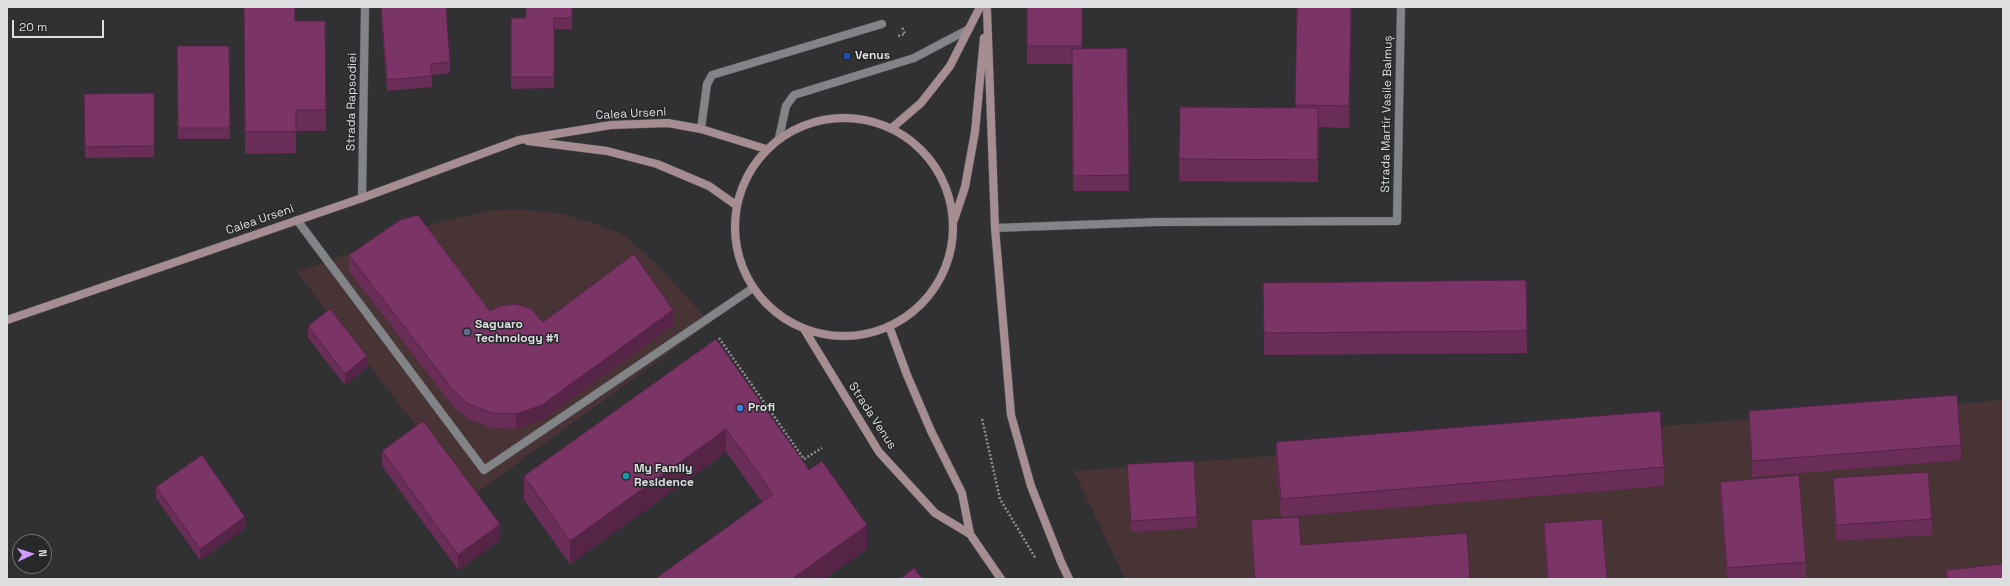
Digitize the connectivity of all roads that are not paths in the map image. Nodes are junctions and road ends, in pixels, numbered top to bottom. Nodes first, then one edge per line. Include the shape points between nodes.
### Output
1 (365, 7) edge
2 (1401, 7) edge
3 (985, 8) edge
4 (882, 24) dead end
5 (970, 29) junction
6 (892, 127) junction
7 (701, 129) junction
8 (778, 138) junction
9 (519, 140) junction
10 (766, 148) junction
11 (362, 198) junction
12 (736, 205) junction
13 (297, 220) junction
14 (954, 220) junction
15 (995, 228) junction
16 (752, 288) junction
17 (7, 320) edge
18 (890, 326) junction
19 (804, 329) junction
20 (970, 534) junction
21 (1001, 579) edge
22 (1069, 579) edge

1 - 11 street, Strada Rapsodiei
2 - 15 street, Strada Martir Vasile Balmuș via 1397,221 1157,222
3 - 5 main road
3 - 14 main road via 975,132 965,187
3 - 15 main road
4 - 7 street via 712,75 707,84
5 - 6 main road via 936,86 921,103
5 - 8 street via 914,58 794,95 786,106
6 - 8 main road via 854,116 814,120
6 - 14 main road via 924,150 945,182
7 - 9 main road, Calea Urseni via 668,123 611,125
7 - 10 main road, Calea Urseni
8 - 10 main road
9 - 11 main road, Calea Urseni
9 - 12 main road, Calea Urseni via 607,151 657,164 709,186
10 - 12 main road via 742,184
11 - 13 main road, Calea Urseni
12 - 16 main road via 736,248
13 - 16 street via 484,470
13 - 17 main road, Calea Urseni
14 - 18 main road via 951,253 938,283 917,309
15 - 22 main road via 1011,415 1031,486
16 - 19 main road via 766,304
18 - 19 main road via 861,335 839,336
18 - 20 main road, Strada Venus via 931,431 962,493
19 - 20 main road, Strada Venus via 879,452 936,514
20 - 21 main road, Strada Venus

